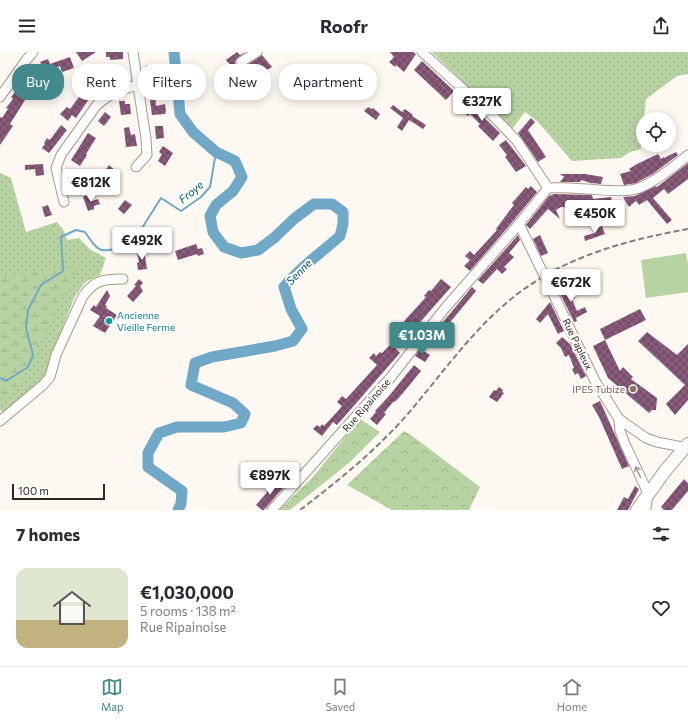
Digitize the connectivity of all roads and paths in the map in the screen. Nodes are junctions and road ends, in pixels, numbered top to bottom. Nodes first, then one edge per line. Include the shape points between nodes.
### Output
1 (33, 52) edge
2 (133, 52) edge
3 (257, 52) edge
4 (422, 52) edge
5 (241, 62) dead end
6 (137, 85) junction
7 (0, 97) edge
8 (688, 155) edge
9 (136, 167) dead end
10 (548, 188) junction
11 (64, 202) dead end
12 (519, 224) junction
13 (123, 280) dead end
14 (619, 419) junction
15 (0, 421) edge
16 (687, 448) edge
17 (648, 493) junction
18 (272, 510) edge
19 (643, 510) edge

1 - 7 street
2 - 6 street
3 - 5 street
4 - 10 street via 512,136
6 - 9 street via 147,155
6 - 11 street via 103,99 61,155 56,168
8 - 10 street via 657,177 632,190
10 - 12 street, Rue Ripainoise
12 - 14 street, Rue Papleux, bridge via 595,380
12 - 18 street, Rue Ripainoise via 420,338 391,377
13 - 15 street via 104,280 89,288 56,355 50,377
14 - 16 street, Rue Papleux via 646,438
17 -> 14 street, Rue Papleux via 625,444
16 - 17 main road
16 - 19 main road via 677,467
17 - 19 main road

